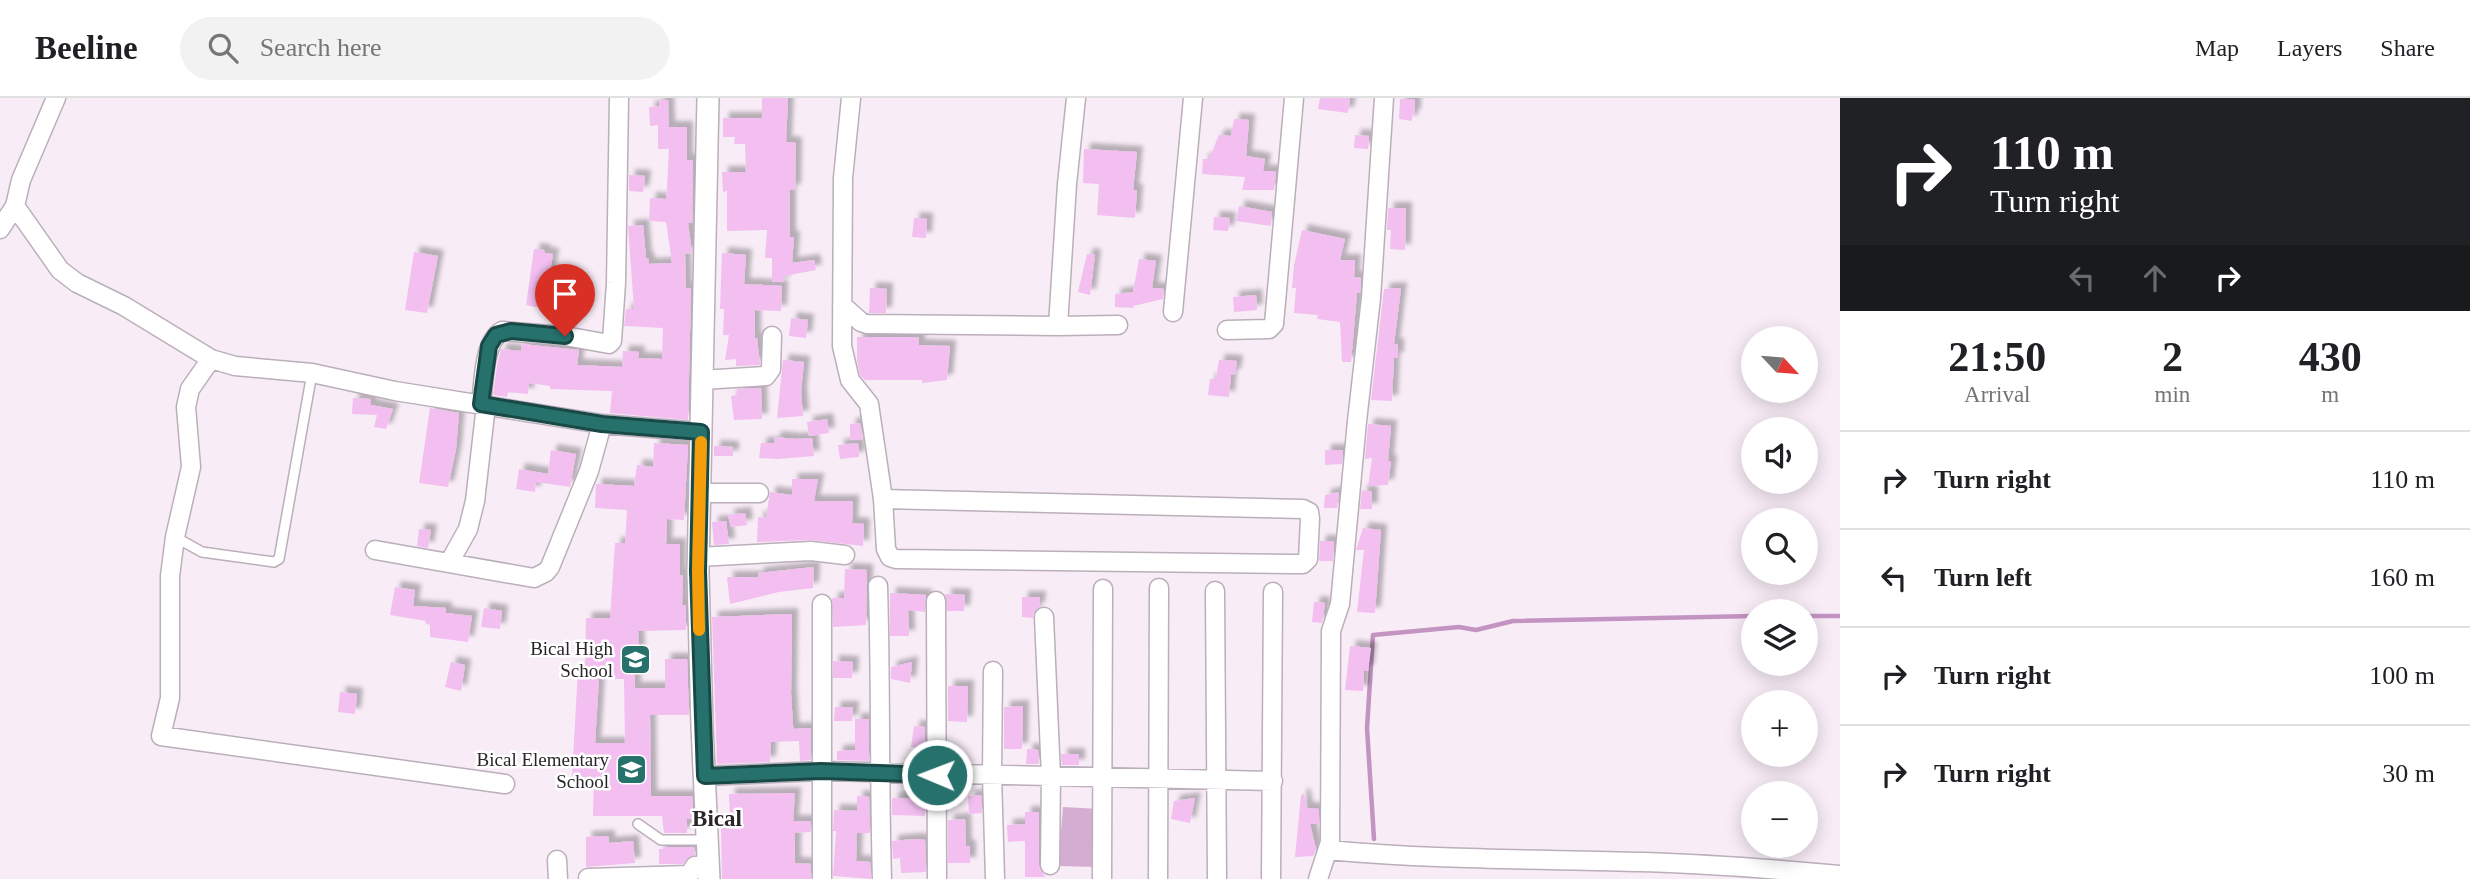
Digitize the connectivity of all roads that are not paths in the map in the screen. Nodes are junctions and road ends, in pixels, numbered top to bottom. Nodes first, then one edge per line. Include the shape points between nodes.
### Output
1 (56, 98) edge
2 (619, 98) edge
3 (708, 98) edge
4 (851, 98) edge
5 (1076, 98) edge
6 (1193, 98) edge
7 (1294, 98) edge
8 (1384, 98) edge
9 (15, 206) junction
10 (0, 229) edge
11 (842, 304) junction
12 (1173, 312) dead end
13 (1118, 325) dead end
14 (1058, 326) junction
15 (1227, 330) dead end
16 (772, 336) dead end
17 (211, 359) junction
18 (312, 373) junction
19 (702, 380) junction
20 (484, 404) junction
21 (602, 424) junction
22 (701, 432) junction
23 (759, 493) dead end
24 (701, 494) junction
25 (883, 499) junction
26 (175, 537) junction
27 (375, 550) dead end
28 (845, 555) dead end
29 (698, 557) junction
30 (449, 563) junction
31 (878, 586) dead end
32 (1159, 588) dead end
33 (1103, 589) dead end
34 (1216, 591) dead end
35 (1273, 592) dead end
36 (936, 601) dead end
37 (821, 604) dead end
38 (1044, 617) dead end
39 (993, 671) dead end
40 (821, 771) junction
41 (879, 774) junction
42 (937, 775) junction
43 (992, 775) junction
44 (705, 776) junction
45 (1051, 776) junction
46 (1104, 778) junction
47 (1159, 779) junction
48 (1217, 780) junction
49 (1273, 781) junction
50 (505, 783) dead end
51 (638, 824) dead end
52 (708, 840) junction
53 (1328, 850) junction
54 (557, 860) dead end
55 (1050, 865) dead end
56 (709, 872) edge
57 (1840, 875) edge
58 (589, 878) edge
59 (558, 879) edge
60 (822, 879) edge
61 (882, 879) edge
62 (937, 879) edge
63 (995, 879) edge
64 (1102, 879) edge
65 (1158, 879) edge
66 (1217, 879) edge
67 (1271, 879) edge
68 (1318, 879) edge

1 - 9 street via 21,180
2 - 20 street via 612,341 604,345 565,336 502,331 489,346
3 - 19 street
4 - 11 street via 843,178
5 - 14 street
6 - 12 street
7 - 15 street via 1274,324 1269,329
8 - 53 street via 1371,298 1340,604 1331,631
9 - 10 street
9 - 17 street via 60,270
11 - 14 street via 867,324
11 - 25 street via 846,369 869,404
13 - 14 street
16 - 19 street via 771,369 766,376
17 - 18 street via 235,366
17 - 26 street via 190,389 186,407 191,467
18 - 20 street
18 - 26 lane via 279,559 202,552
19 - 22 street
20 - 21 street
20 - 30 street via 475,501 468,529
21 - 22 street
21 - 30 street via 589,471 546,572 534,578
22 - 24 street
23 - 24 street
24 - 29 street
25 - 25 street via 886,550 896,559 1290,564 1308,559 1310,519 1303,509
26 - 50 street via 170,576 170,698 161,736
27 - 30 street
28 - 29 street via 811,551
29 - 44 street
31 - 41 street
32 - 47 street
33 - 46 street
34 - 48 street
35 - 49 street
36 - 42 street
37 - 40 street
38 - 45 street
39 - 43 street
40 - 41 street
40 - 44 street
40 - 60 street
41 - 42 street
41 - 61 street
42 - 43 street
42 - 62 street
43 - 45 street
43 - 63 street
44 - 52 street
45 - 46 street
45 - 55 street
46 - 47 street
46 - 64 street
47 - 48 street
47 - 65 street
48 - 49 street
48 - 66 street
49 - 67 street
51 - 52 lane via 661,840
52 - 56 street
53 - 57 street via 1464,859 1646,862
53 - 68 street
54 - 59 street
56 - 58 street via 695,866 689,875

